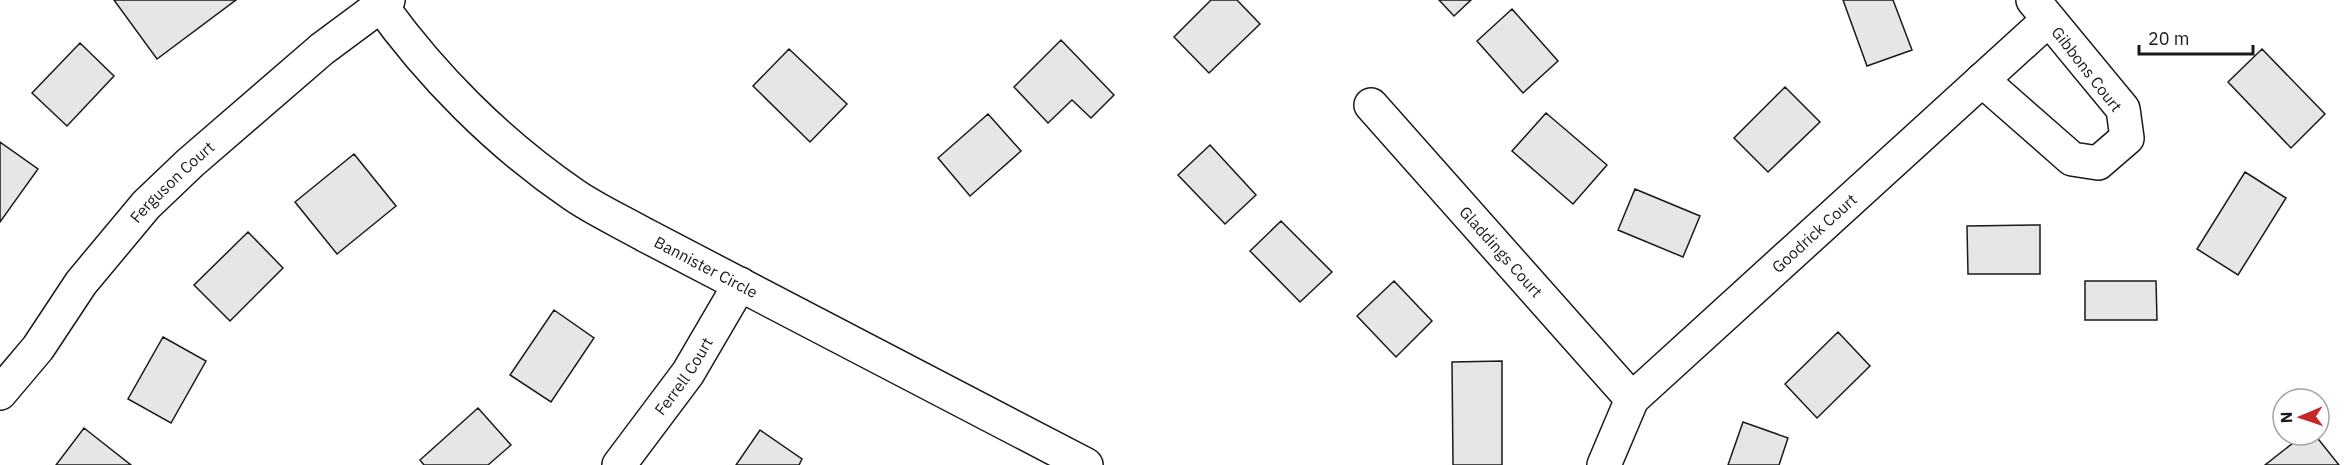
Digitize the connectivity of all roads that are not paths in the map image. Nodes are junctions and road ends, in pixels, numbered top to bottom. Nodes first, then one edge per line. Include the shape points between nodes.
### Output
1 (382, 2) edge
2 (2041, 10) edge
3 (1982, 80) junction
4 (1371, 105) dead end
5 (741, 284) junction
6 (0, 393) edge
7 (1632, 399) junction
8 (619, 465) edge
9 (1086, 465) edge
10 (1604, 465) edge

1 - 5 street, Bannister Circle via 471,111 519,154 575,195
1 - 6 street, Ferguson Court via 322,49 146,205 81,283 38,348
2 - 3 street, Goodrick Court
2 - 3 street, Gibbons Court via 2123,110 2127,138 2098,163 2072,159
3 - 7 street, Goodrick Court
4 - 7 street, Gladdings Court
5 - 8 street, Ferrell Court via 688,373
5 - 9 street, Bannister Circle
7 - 10 street, Goodrick Court

